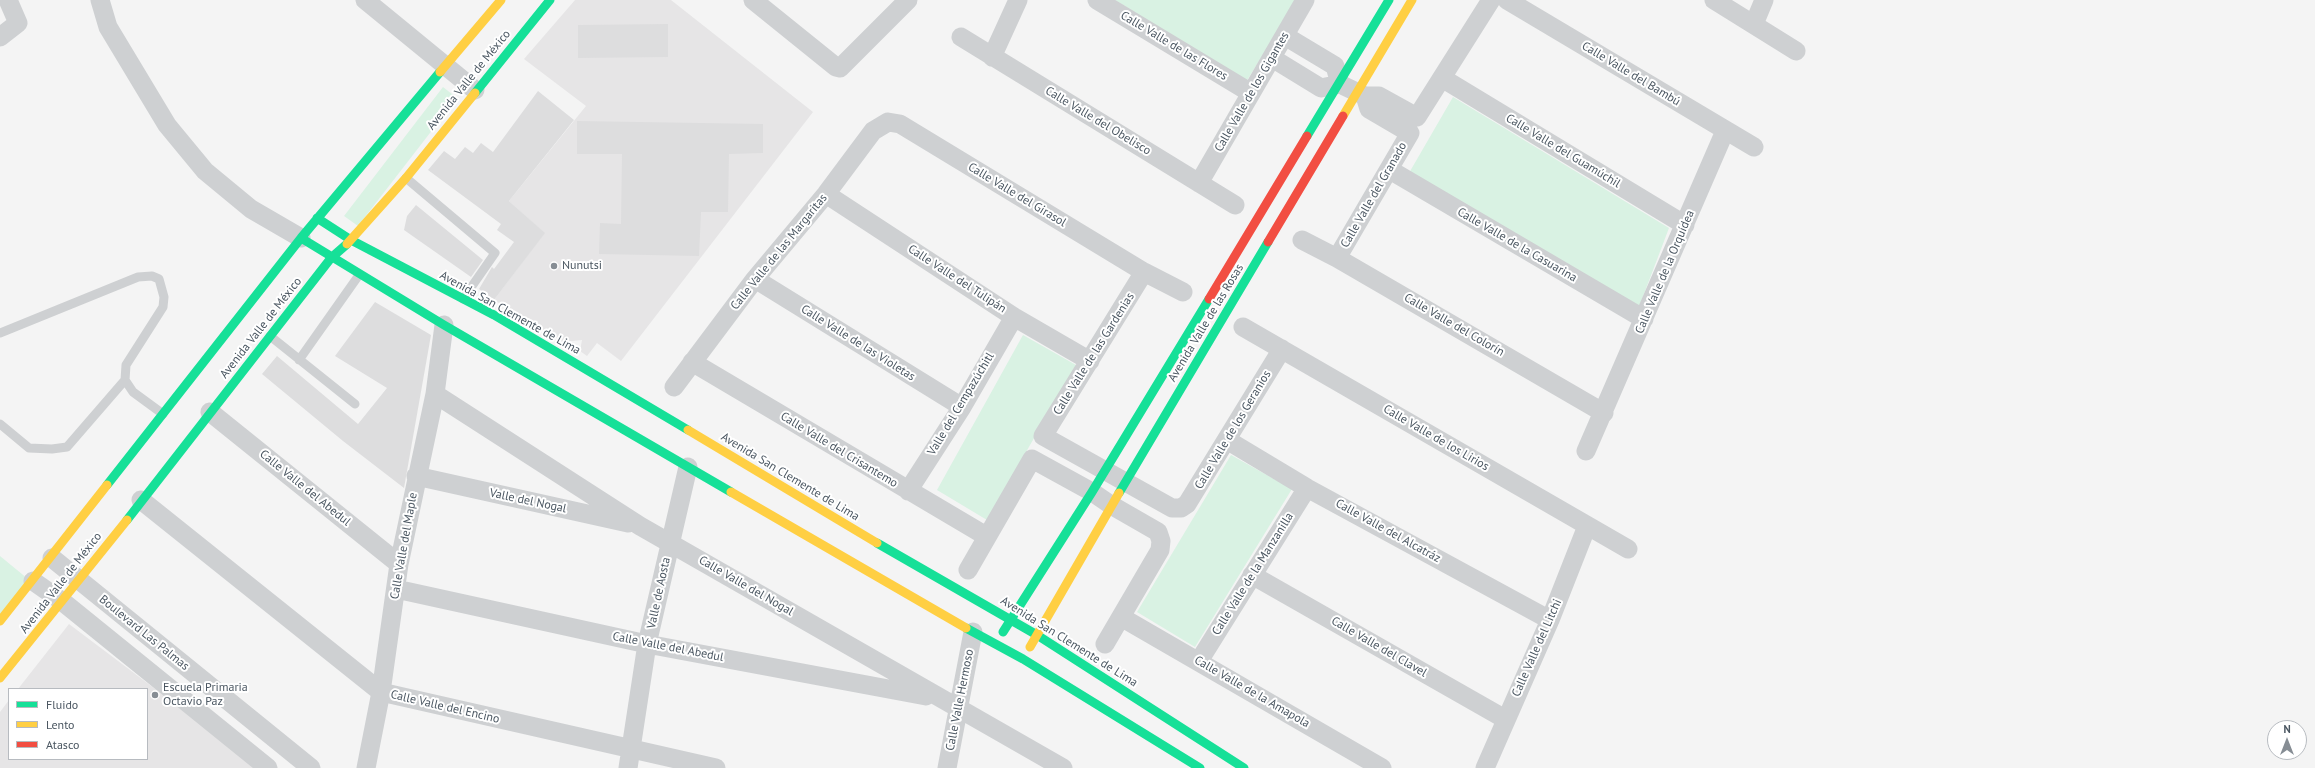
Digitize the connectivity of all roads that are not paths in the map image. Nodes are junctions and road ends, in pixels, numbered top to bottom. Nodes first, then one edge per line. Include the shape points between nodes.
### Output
1 (8, 0) edge
2 (100, 0) edge
3 (365, 0) edge
4 (501, 0) edge
5 (550, 0) edge
6 (753, 0) edge
7 (908, 0) edge
8 (1018, 0) edge
9 (1097, 0) edge
10 (1304, 0) edge
11 (1389, 0) edge
12 (1412, 0) edge
13 (1491, 0) edge
14 (1508, 0) edge
15 (1714, 0) edge
16 (1764, 0) edge
17 (1754, 24) junction
18 (4, 27) edge
19 (1285, 36) junction
20 (961, 37) dead end
21 (1796, 51) dead end
22 (992, 57) junction
23 (1272, 58) junction
24 (446, 67) junction
25 (1442, 78) junction
26 (1340, 84) junction
27 (475, 90) junction
28 (1251, 93) junction
29 (1361, 95) junction
30 (888, 122) joint
31 (1414, 125) junction
32 (1726, 131) junction
33 (1754, 147) dead end
34 (1390, 170) junction
35 (406, 178) junction
36 (1199, 183) junction
37 (826, 194) junction
38 (1235, 205) dead end
39 (317, 218) junction
40 (1684, 225) junction
41 (301, 238) junction
42 (351, 240) junction
43 (1302, 240) dead end
44 (331, 258) junction
45 (1337, 258) junction
46 (1144, 272) junction
47 (359, 274) junction
48 (755, 279) junction
49 (1183, 292) dead end
50 (463, 299) junction
51 (1014, 317) junction
52 (1644, 319) junction
53 (444, 326) junction
54 (1243, 327) dead end
55 (0, 333) edge
56 (270, 336) junction
57 (1282, 349) junction
58 (299, 360) junction
59 (1090, 361) junction
60 (692, 362) junction
61 (125, 380) junction
62 (674, 387) dead end
63 (435, 394) junction
64 (355, 404) dead end
65 (962, 407) junction
66 (210, 412) junction
67 (1604, 412) junction
68 (163, 414) junction
69 (0, 424) edge
70 (1227, 440) junction
71 (1586, 452) dead end
72 (688, 467) junction
73 (1105, 471) junction
74 (416, 476) junction
75 (1125, 482) junction
76 (1307, 488) junction
77 (908, 491) junction
78 (1092, 492) junction
79 (140, 500) junction
80 (1111, 505) junction
81 (640, 526) junction
82 (1587, 526) junction
83 (986, 536) junction
84 (670, 541) junction
85 (1628, 549) dead end
86 (52, 558) junction
87 (399, 564) junction
88 (968, 570) dead end
89 (1252, 575) junction
90 (79, 580) junction
91 (33, 581) junction
92 (396, 589) junction
93 (63, 602) junction
94 (1121, 617) junction
95 (1011, 620) junction
96 (1550, 620) junction
97 (0, 621) edge
98 (973, 632) junction
99 (1037, 635) junction
100 (995, 643) junction
101 (648, 644) junction
102 (1105, 644) dead end
103 (1023, 659) junction
104 (1199, 661) junction
105 (0, 678) edge
106 (380, 692) junction
107 (941, 699) junction
108 (959, 709) junction
109 (1505, 719) junction
110 (632, 750) junction
111 (268, 768) edge
112 (311, 768) edge
113 (366, 768) edge
114 (628, 768) edge
115 (716, 768) edge
116 (948, 768) edge
117 (1063, 768) edge
118 (1200, 768) edge
119 (1244, 768) edge
120 (1382, 768) edge
121 (1485, 768) edge

1 - 18 street via 18,23
2 - 41 street via 108,27 167,125 205,171 251,209
3 - 24 street
4 - 24 street, Avenida Valle de México
5 - 27 street, Avenida Valle de México
6 - 7 street via 836,67 844,66
8 - 22 street
9 - 28 street, Calle Valle de las Flores
10 - 19 street, Calle Valle de los Gigantes
11 - 26 street, Avenida Valle de las Rosas
12 - 29 street, Avenida Valle de las Rosas
13 - 25 street, Calle Valle del Granado
14 - 32 street, Calle Valle del Bambú
15 - 17 street
16 - 17 street
17 - 21 street
19 - 23 street, Calle Valle de los Gigantes
19 - 26 street via 1335,66
20 - 22 street, Calle Valle del Obelisco
22 - 36 street, Calle Valle del Obelisco
23 - 26 street via 1321,88
23 - 28 street, Calle Valle de los Gigantes
24 - 27 street
24 - 39 street, Avenida Valle de México
25 - 31 street, Calle Valle del Granado
25 - 40 street, Calle Valle del Guamúchil
26 - 29 street
26 - 73 street, Avenida Valle de las Rosas
27 - 35 street, Avenida Valle de México
28 - 36 street, Calle Valle de los Gigantes
29 - 31 street via 1379,96
29 - 75 street, Avenida Valle de las Rosas
30 - 37 street, Calle Valle de las Margaritas via 873,131
30 - 46 street, Calle Valle del Girasol via 900,124
31 - 34 street, Calle Valle del Granado
32 - 33 street, Calle Valle del Bambú
32 - 40 street, Calle Valle de la Orquídea
34 - 45 street, Calle Valle del Granado
34 - 52 street, Calle Valle de la Casuarina
35 - 42 street, Avenida Valle de México
35 - 50 lane via 495,253
36 - 38 street, Calle Valle del Obelisco
37 - 48 street, Calle Valle de las Margaritas
37 - 51 street, Calle Valle del Tulipán
39 - 41 street, Avenida Valle de México
39 - 42 street, Avenida San Clemente de Lima
40 - 52 street, Calle Valle de la Orquídea
41 - 44 street
41 - 68 street, Avenida Valle de México
42 - 44 street, Avenida Valle de México
42 - 50 street, Avenida San Clemente de Lima
43 - 45 street, Calle Valle del Colorín
44 - 47 street
44 - 56 street, Avenida Valle de México
45 - 67 street, Calle Valle del Colorín
46 - 49 street, Calle Valle del Girasol
46 - 59 street, Calle Valle de las Gardenias
47 - 53 street
47 - 58 lane
48 - 60 street, Calle Valle de las Margaritas
48 - 65 street, Calle Valle de las Violetas
50 - 95 street, Avenida San Clemente de Lima
51 - 59 street, Calle Valle del Tulipán
51 - 65 street, Valle del Cempazúchitl
52 - 67 street, Calle Valle de la Orquídea
53 - 63 street, Calle Valle del Maple
53 - 72 street
54 - 57 street, Calle Valle de los Lirios
55 - 61 lane via 138,276 152,276 159,279 163,286 163,307 126,365
56 - 58 lane
56 - 66 street, Avenida Valle de México
57 - 70 street, Calle Valle de los Geranios
57 - 82 street, Calle Valle de los Lirios
58 - 64 lane
59 - 73 street, Calle Valle de las Gardenias via 1043,436
60 - 62 street, Calle Valle de las Margaritas
60 - 77 street, Calle Valle del Crisantemo
61 - 68 lane via 133,392
61 - 69 lane via 67,447 29,448
63 - 74 street, Calle Valle del Maple
63 - 81 street, Calle Valle del Nogal
65 - 77 street, Valle del Cempazúchitl
66 - 79 street, Avenida Valle de México
66 - 87 street, Calle Valle del Abedul
67 - 71 street, Calle Valle de la Orquídea
68 - 86 street, Avenida Valle de México
70 - 75 street, Calle Valle de los Geranios via 1187,504 1181,508 1172,508
70 - 76 street, Calle Valle del Alcatráz
72 - 84 street, Valle de Aosta
72 - 98 street
73 - 75 street
73 - 78 street, Avenida Valle de las Rosas
74 - 81 street, Valle del Nogal
74 - 87 street, Calle Valle del Maple
75 - 80 street, Avenida Valle de las Rosas
76 - 89 street, Calle Valle de la Manzanilla
76 - 96 street, Calle Valle del Alcatráz
77 - 83 street, Calle Valle del Crisantemo
78 - 80 street
78 - 83 street via 1032,459
78 - 95 street, Avenida Valle de las Rosas
79 - 90 street, Avenida Valle de México
79 - 106 street, Calle Valle del Encino
80 - 94 street via 1158,532 1161,541 1160,550
80 - 99 street, Avenida Valle de las Rosas
81 - 84 street, Calle Valle del Nogal
82 - 85 street, Calle Valle de los Lirios
82 - 96 street, Calle Valle del Litchi
83 - 88 street
84 - 101 street, Valle de Aosta
84 - 107 street, Calle Valle del Nogal
86 - 90 street, Boulevard Las Palmas
86 - 91 street, Avenida Valle de México
87 - 92 street, Calle Valle del Maple
89 - 104 street, Calle Valle de la Manzanilla
89 - 109 street, Calle Valle del Clavel
90 - 93 street, Avenida Valle de México
90 - 112 street, Boulevard Las Palmas
91 - 93 street
91 - 97 street, Avenida Valle de México
92 - 101 street, Calle Valle del Abedul
92 - 106 street, Calle Valle del Maple
93 - 105 street, Avenida Valle de México
93 - 111 street
94 - 102 street
94 - 104 street, Calle Valle de la Amapola
95 - 99 street, Avenida San Clemente de Lima
95 - 100 street, Avenida Valle de las Rosas
96 - 109 street, Calle Valle del Litchi
98 - 100 street
98 - 108 street, Calle Valle Hermoso
99 - 103 street, Avenida Valle de las Rosas
99 - 119 street, Avenida San Clemente de Lima
100 - 103 street
101 - 107 street, Calle Valle del Abedul
101 - 110 street, Valle de Aosta
103 - 118 street
104 - 120 street, Calle Valle de la Amapola
106 - 110 street, Calle Valle del Encino
106 - 113 street, Calle Valle del Maple
107 - 108 street, Calle Valle del Nogal
108 - 116 street, Calle Valle Hermoso
108 - 117 street, Calle Valle del Nogal
109 - 121 street, Calle Valle del Litchi
110 - 114 street, Valle de Aosta
110 - 115 street, Calle Valle del Encino

